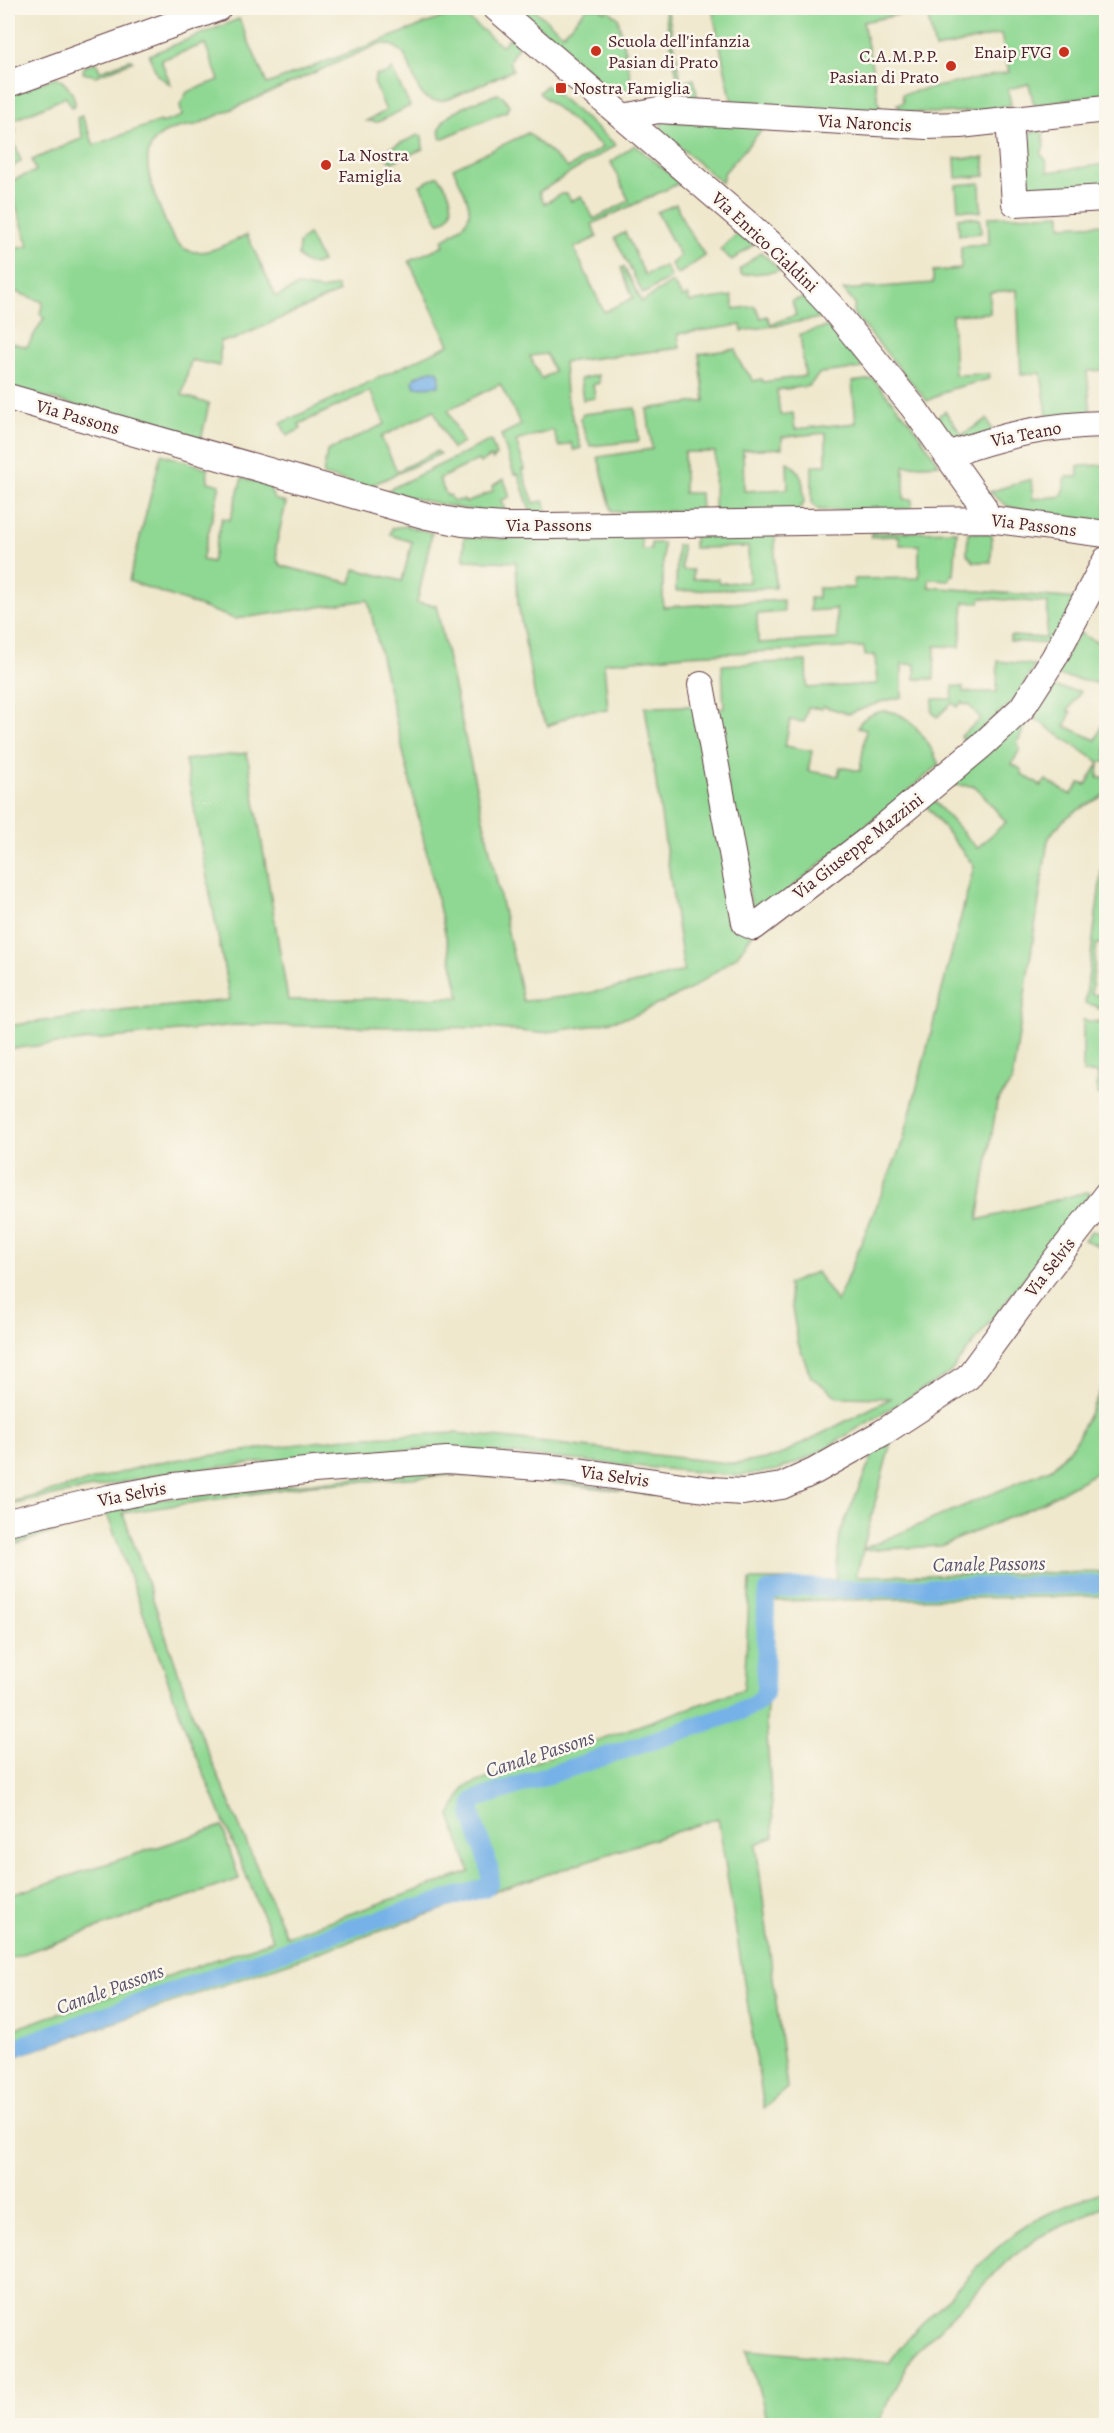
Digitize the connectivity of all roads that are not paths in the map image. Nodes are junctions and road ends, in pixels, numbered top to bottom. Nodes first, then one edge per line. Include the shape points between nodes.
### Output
1 (218, 8) edge
2 (496, 8) edge
3 (8, 84) edge
4 (1107, 109) edge
5 (624, 117) junction
6 (1010, 119) junction
7 (1107, 198) edge
8 (8, 397) edge
9 (1107, 424) edge
10 (948, 455) junction
11 (988, 519) junction
12 (1107, 534) edge
13 (1107, 560) edge
14 (701, 684) dead end
15 (1107, 1195) edge
16 (8, 1522) edge

1 - 3 street
2 - 5 street, Via Enrico Cialdini
4 - 6 street, Via Naroncis
5 - 6 street, Via Naroncis via 658,110 926,126
5 - 10 street, Via Enrico Cialdini via 793,266 836,312
6 - 7 street via 1016,203
8 - 11 street, Via Passons via 386,506 463,523 539,526
9 - 10 street, Via Teano via 1041,429 995,438
10 - 11 street, Via Enrico Cialdini
11 - 12 street, Via Passons
13 - 14 street, Via Giuseppe Mazzini via 1022,708 868,840 754,927 745,923
15 - 16 street, Via Selvis via 968,1377 882,1432 782,1486 743,1492 711,1490 564,1469 447,1460 174,1486

